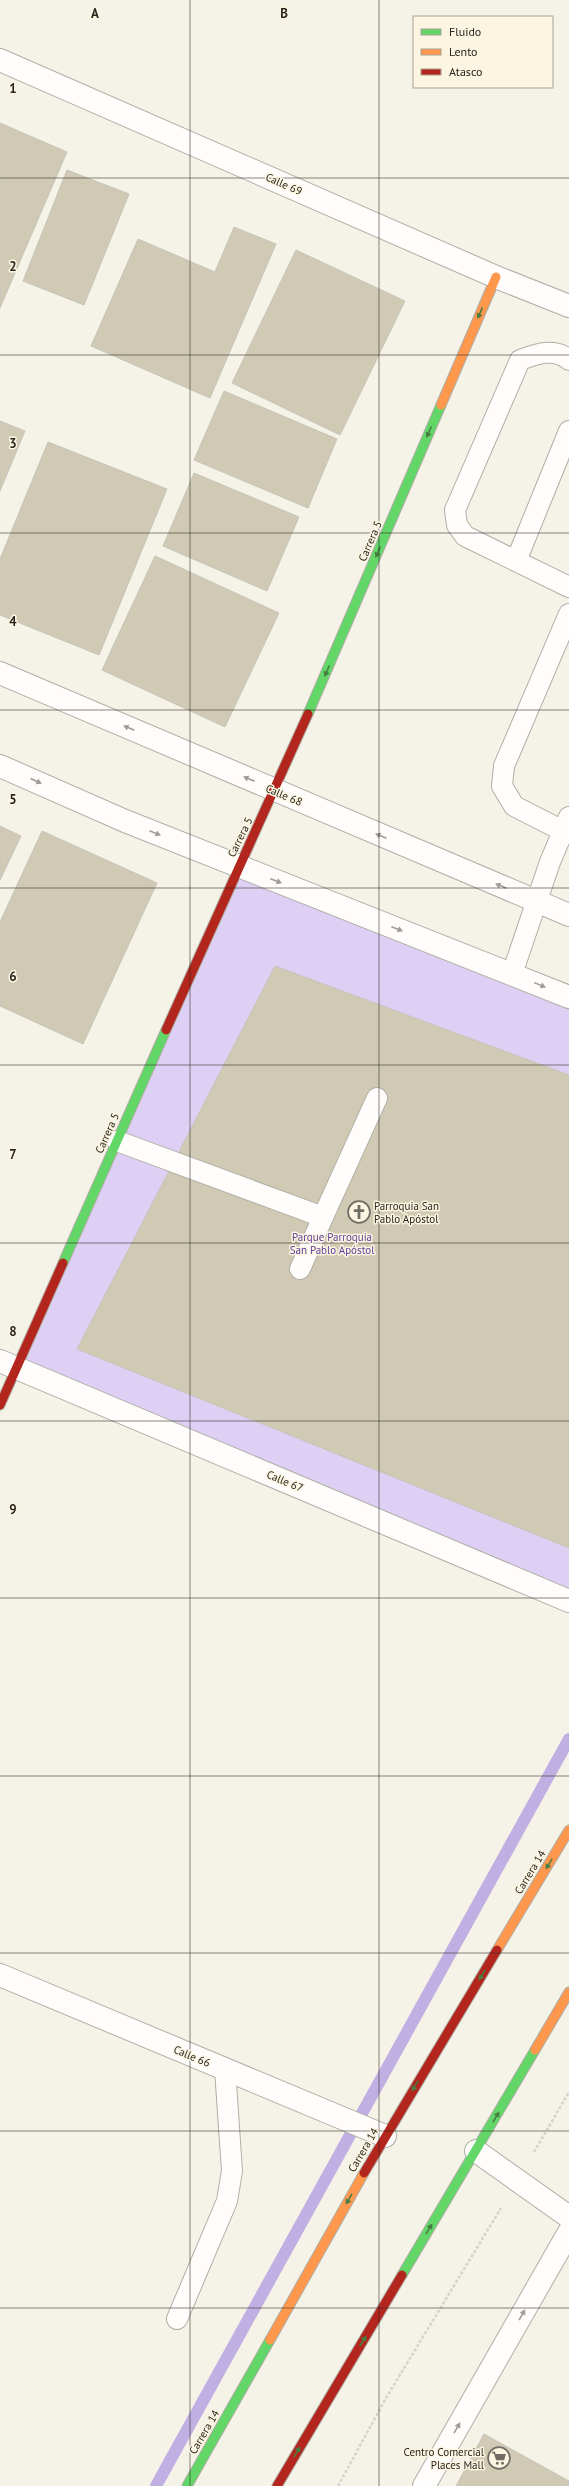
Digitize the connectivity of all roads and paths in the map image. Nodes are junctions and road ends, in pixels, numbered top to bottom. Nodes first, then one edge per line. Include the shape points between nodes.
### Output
1 (0, 60) edge
2 (496, 277) junction
3 (569, 306) edge
4 (569, 360) edge
5 (569, 431) edge
6 (516, 561) junction
7 (569, 587) edge
8 (569, 614) edge
9 (0, 673) edge
10 (0, 766) edge
11 (275, 791) junction
12 (567, 828) edge
13 (239, 867) junction
14 (537, 902) junction
15 (569, 915) edge
16 (512, 974) junction
17 (569, 997) edge
18 (377, 1098) dead end
19 (117, 1141) junction
20 (322, 1217) junction
21 (300, 1269) dead end
22 (8, 1364) edge
23 (0, 1405) edge
24 (569, 1601) edge
25 (569, 1830) edge
26 (0, 1975) edge
27 (569, 1992) edge
28 (569, 2012) edge
29 (554, 2019) junction
30 (225, 2069) junction
31 (569, 2092) edge
32 (385, 2136) junction
33 (476, 2151) junction
34 (518, 2180) junction
35 (569, 2217) edge
36 (569, 2232) edge
37 (177, 2319) dead end
38 (187, 2486) edge
39 (277, 2486) edge
40 (338, 2486) edge
41 (424, 2486) edge

1 - 2 street, Calle 69
2 - 3 street, Calle 69
2 -> 11 main road, Carrera 5
4 - 6 lane via 564,356 542,352 520,360 455,510 457,525 465,536
5 - 6 lane
6 - 7 lane
8 - 12 lane via 504,766 502,786 514,806
11 -> 9 street, Calle 68
10 -> 13 street via 125,821
11 - 13 main road, Carrera 5
14 -> 11 street, Calle 68
12 - 14 lane
13 -> 16 street
13 - 19 main road, Carrera 5
14 - 15 street, Calle 68
14 - 16 lane
16 -> 17 street
18 - 20 lane
19 - 20 lane
19 - 22 main road, Carrera 5
20 - 21 lane
22 - 23 main road, Carrera 5
22 - 24 street, Calle 67
25 -> 32 main road, Carrera 14
26 - 30 street, Calle 66
27 - 29 main road
28 - 29 main road
33 -> 29 main road
30 - 32 street, Calle 66
30 - 37 lane via 232,2171 227,2201
31 - 34 path
32 -> 38 main road, Carrera 14
33 - 34 street
39 -> 33 main road
34 - 35 street
34 - 40 path via 386,2398
41 -> 36 street

